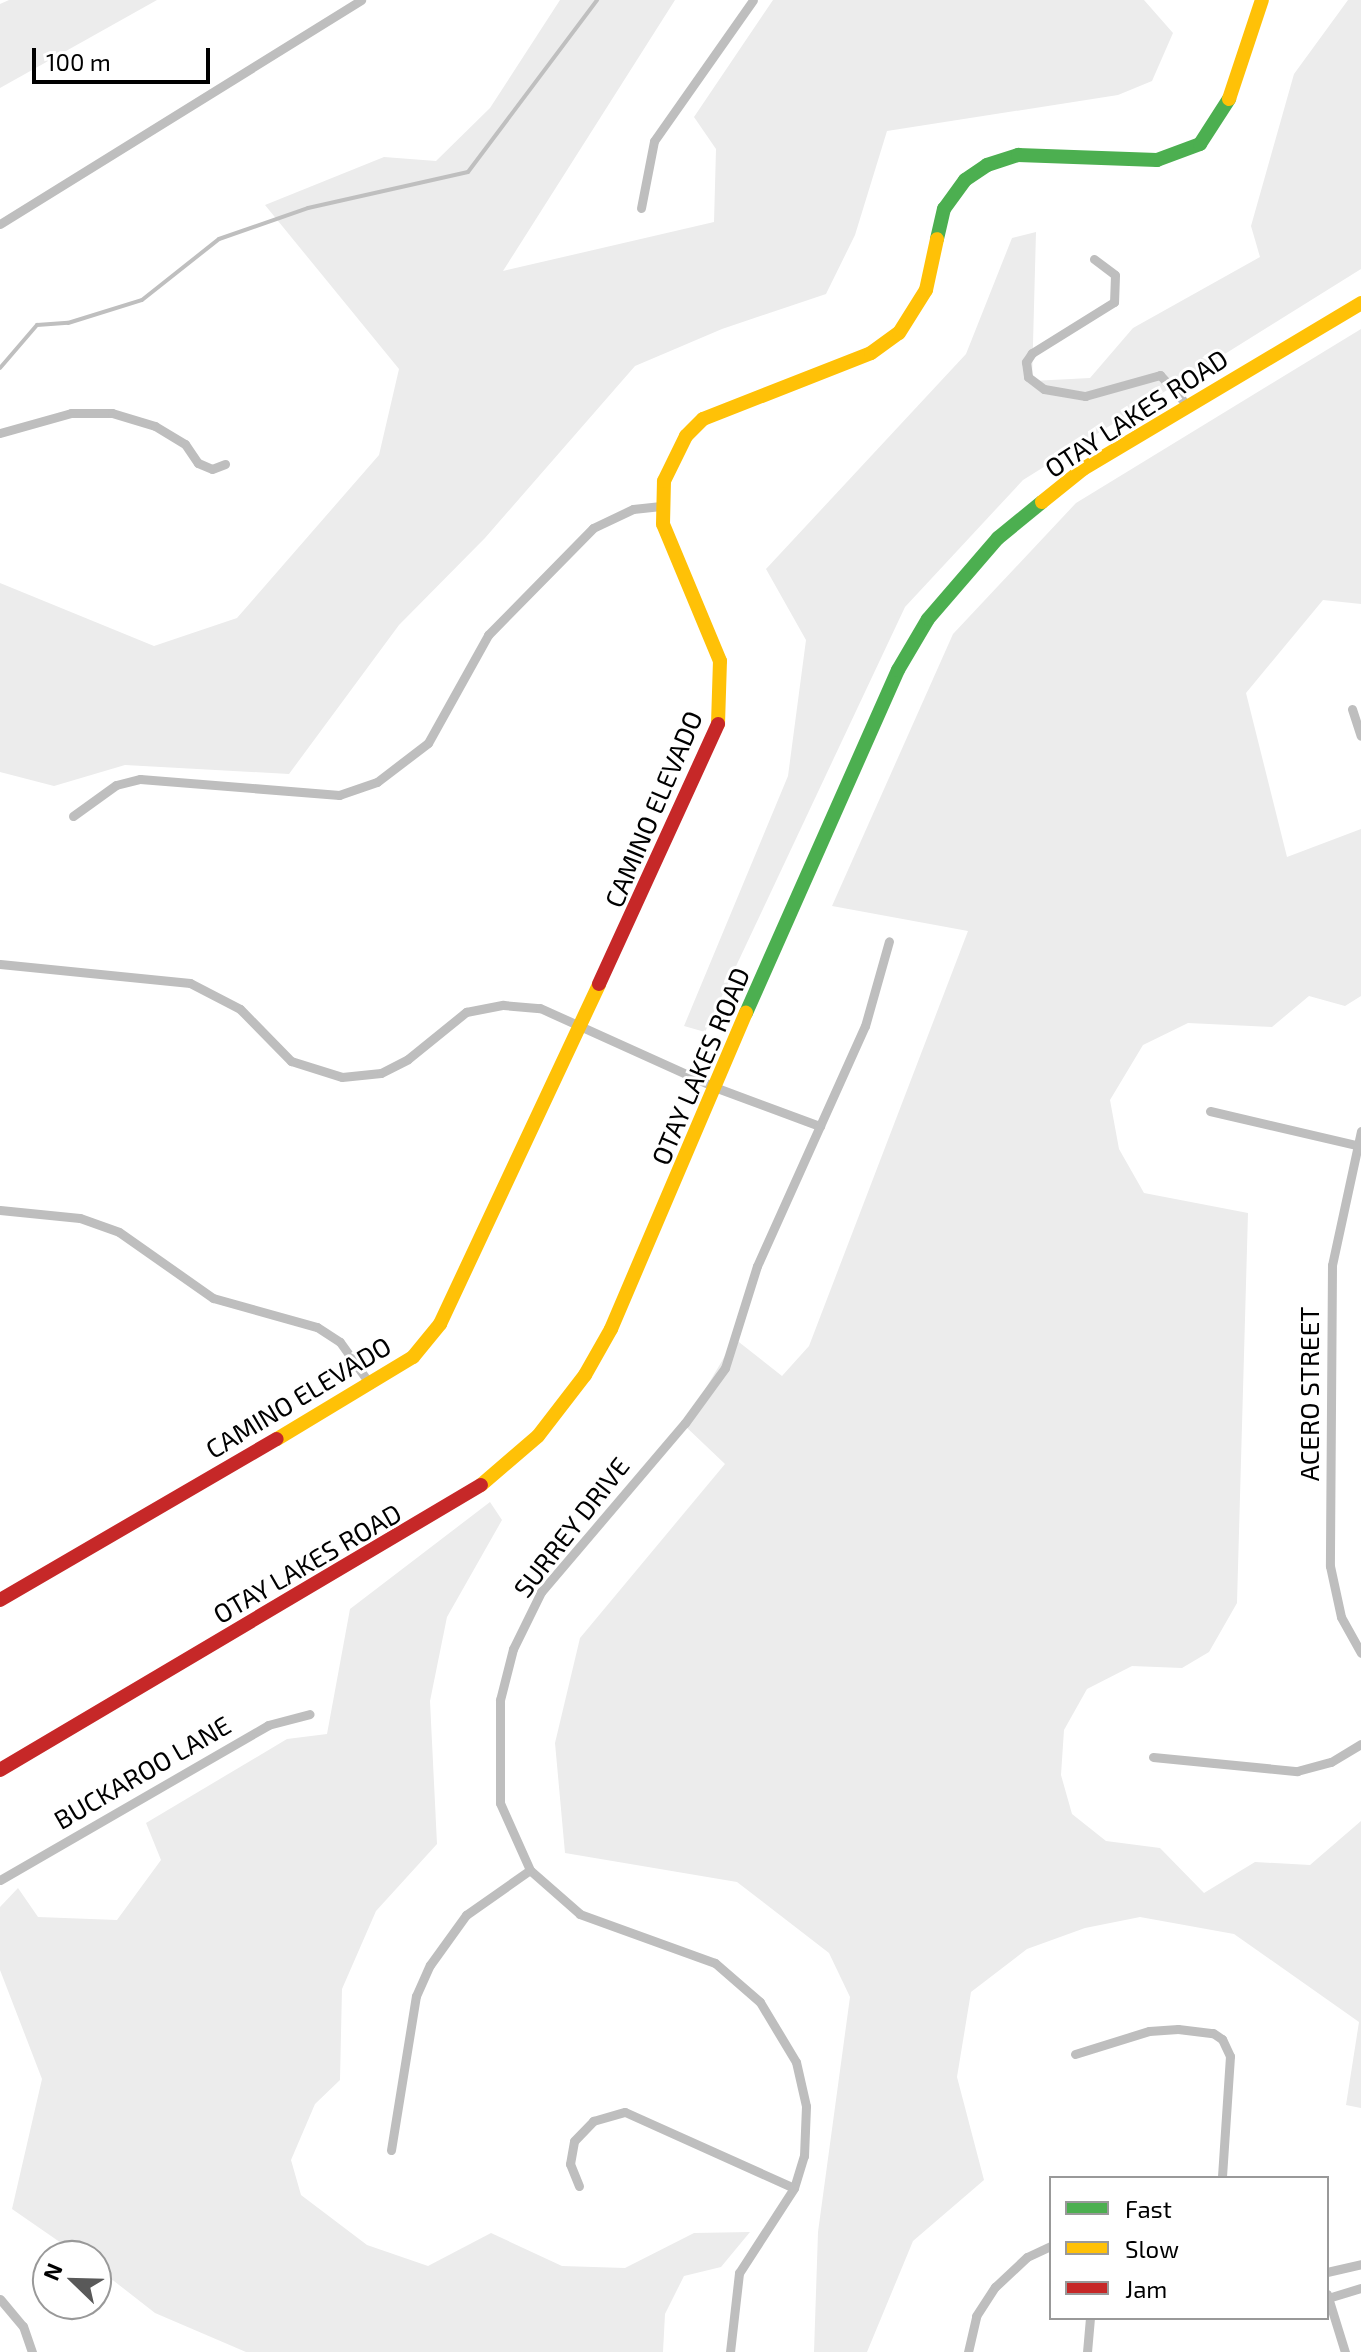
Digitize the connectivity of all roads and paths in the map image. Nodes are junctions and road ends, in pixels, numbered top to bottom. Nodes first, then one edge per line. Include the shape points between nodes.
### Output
1 (361, 0) edge
2 (753, 0) edge
3 (1262, 0) edge
4 (641, 208) dead end
5 (1, 219) edge
6 (1094, 259) dead end
7 (1361, 303) edge
8 (1188, 406) junction
9 (0, 433) edge
10 (225, 464) dead end
11 (661, 506) junction
12 (1352, 709) dead end
13 (1361, 736) edge
14 (73, 816) dead end
15 (889, 941) dead end
16 (0, 964) edge
17 (581, 1025) junction
18 (717, 1088) junction
19 (1210, 1111) dead end
20 (820, 1126) junction
21 (1361, 1131) edge
22 (1360, 1145) edge
23 (0, 1210) edge
24 (370, 1384) junction
25 (0, 1600) edge
26 (1361, 1653) edge
27 (310, 1714) dead end
28 (1361, 1744) edge
29 (1153, 1757) dead end
30 (0, 1770) edge
31 (530, 1870) junction
32 (0, 1880) edge
33 (1075, 2054) dead end
34 (391, 2150) dead end
35 (1222, 2176) edge
36 (579, 2186) dead end
37 (794, 2188) junction
38 (1049, 2247) edge
39 (1361, 2264) edge
40 (1329, 2272) edge
41 (1361, 2288) edge
42 (1329, 2296) edge
43 (0, 2299) edge
44 (1329, 2299) edge
45 (1090, 2320) edge
46 (32, 2352) edge
47 (730, 2352) edge
48 (968, 2352) edge
49 (1087, 2352) edge
50 (1345, 2352) edge

1 - 5 street
2 - 4 street via 654,141
3 - 11 street, CAMINO ELEVADO via 1225,111 1200,144 1169,159 1018,155 978,170 944,209 926,290 899,333 871,353 703,419 673,456
6 - 8 street via 1115,275 1114,302 1032,353 1026,362 1028,377 1044,389 1085,396 1160,375
7 - 8 street, OTAY LAKES ROAD
8 - 18 street, OTAY LAKES ROAD via 1083,469 998,538 928,619 898,670 830,817
9 - 10 street via 95,411 155,426 212,469
11 - 14 street via 633,509 593,528 488,635 428,743 377,782 339,795 140,779 116,785
11 - 17 street, CAMINO ELEVADO via 667,535 718,651 721,717
12 - 13 street
15 - 20 street, SURREY DRIVE via 865,1026
16 - 17 street via 204,987 240,1009 291,1061 342,1077 381,1073 478,1008 528,1005
17 - 18 street
17 - 24 street, CAMINO ELEVADO via 440,1324 413,1357
18 - 20 street
18 - 30 street, OTAY LAKES ROAD via 599,1352 521,1453 466,1497
19 - 22 street
20 - 31 street, SURREY DRIVE via 757,1266 725,1368 685,1423 541,1592 513,1649 500,1700 497,1788 508,1831
21 - 22 street, ACERO STREET
22 - 26 street, ACERO STREET via 1332,1265 1330,1566 1341,1617
23 - 24 street via 80,1218 119,1232 213,1298 317,1327 340,1342
24 - 25 street, CAMINO ELEVADO
27 - 32 street, BUCKAROO LANE via 268,1725
28 - 29 street via 1331,1762 1293,1771
31 - 34 street via 466,1915 430,1965 416,1996
31 - 37 street, SURREY DRIVE via 580,1914 715,1963 760,2002 791,2049 804,2091 806,2139
33 - 35 street via 1149,2031 1190,2030 1222,2039 1230,2056
36 - 37 street via 570,2164 574,2141 593,2121 625,2112
37 - 47 street, SURREY DRIVE via 739,2273
38 - 48 street via 1027,2257 995,2287 976,2316
39 - 40 street
41 - 42 street
43 - 46 street via 23,2326
44 - 50 street
45 - 49 street

